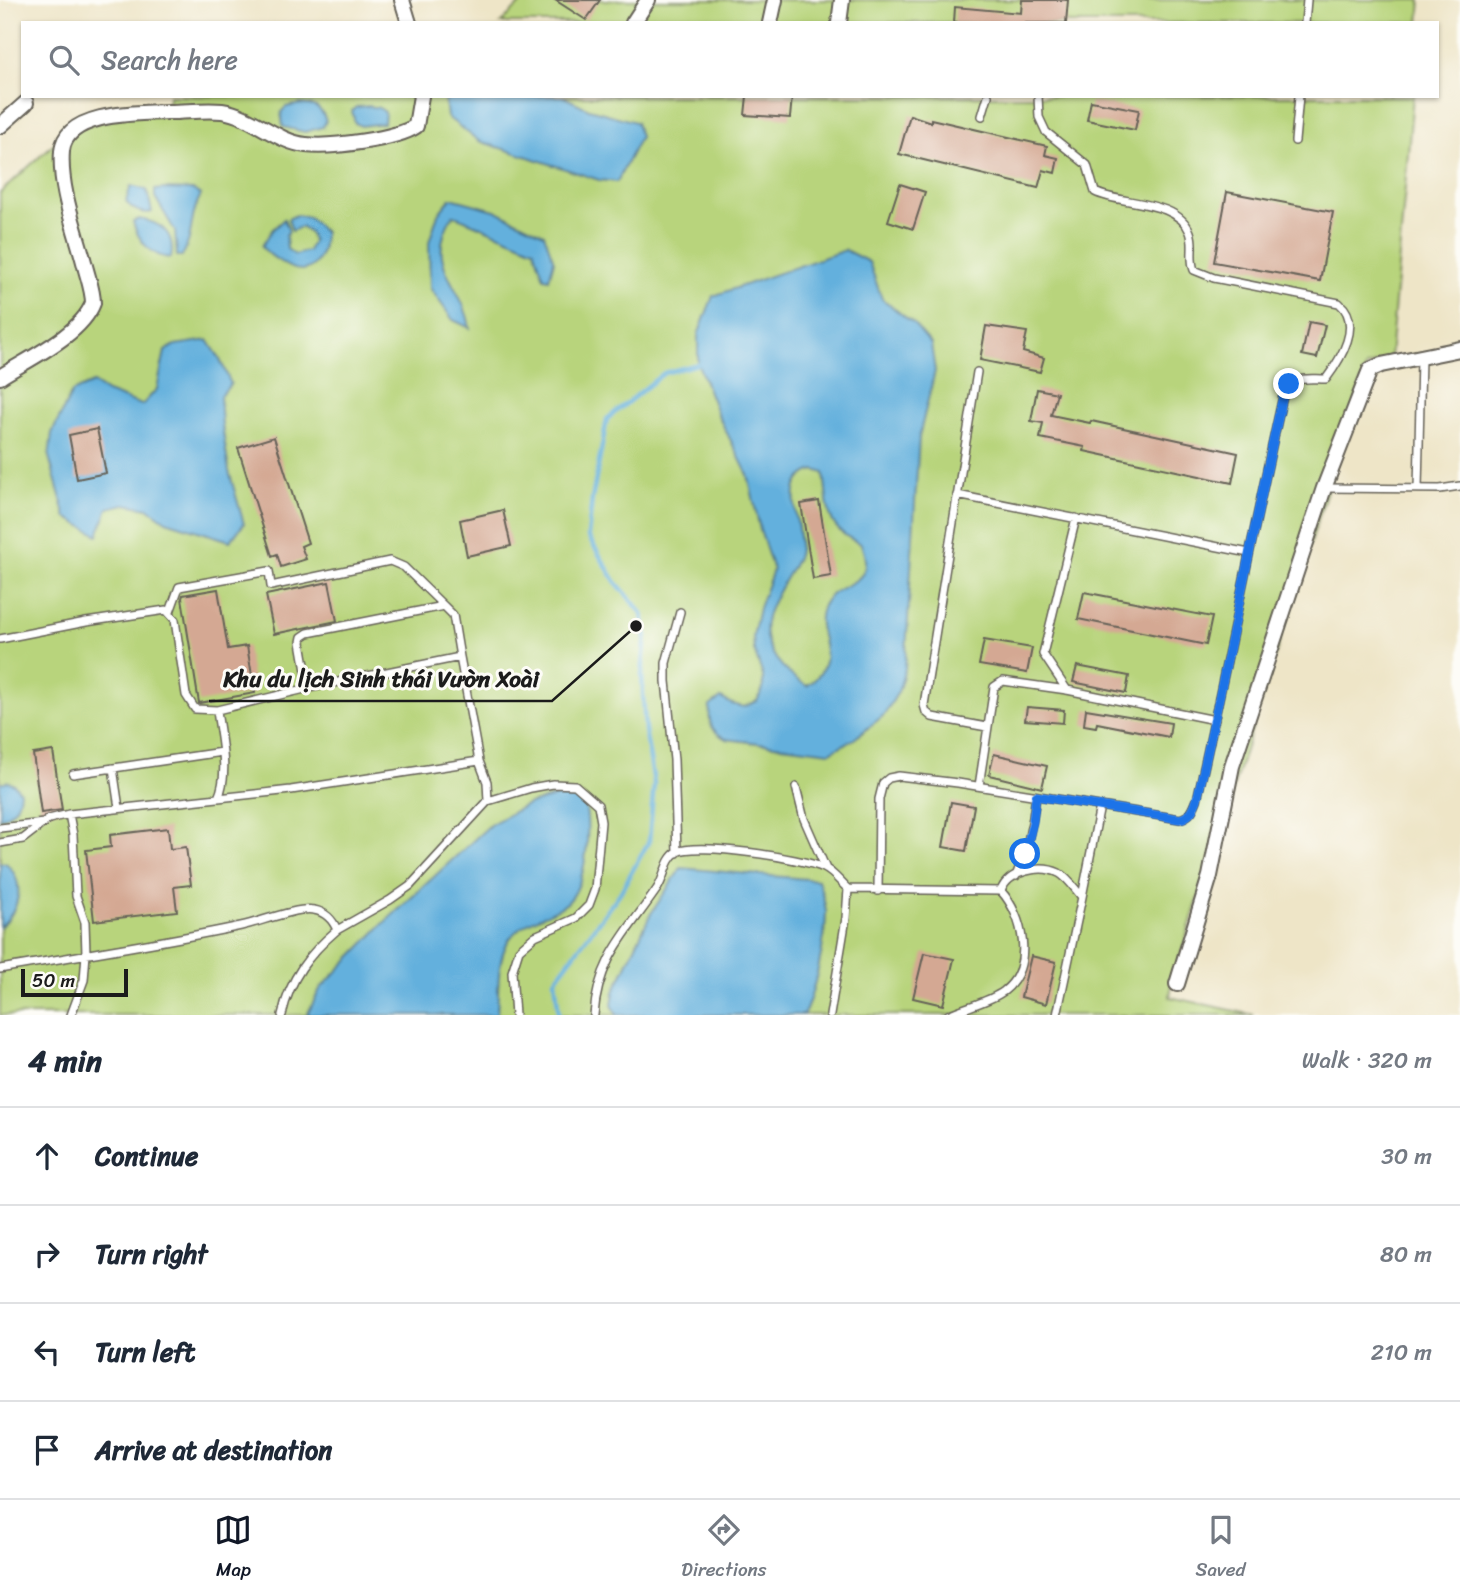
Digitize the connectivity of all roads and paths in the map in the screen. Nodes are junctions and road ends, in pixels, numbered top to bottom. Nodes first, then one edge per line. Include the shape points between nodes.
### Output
1 (402, 0) edge
2 (648, 0) edge
3 (775, 0) edge
4 (842, 0) edge
5 (1307, 0) edge
6 (408, 21) edge
7 (634, 21) edge
8 (770, 21) edge
9 (839, 21) edge
10 (1305, 21) edge
11 (421, 98) edge
12 (987, 98) edge
13 (1038, 98) edge
14 (1299, 98) edge
15 (26, 103) dead end
16 (982, 116) dead end
17 (0, 126) edge
18 (1295, 141) dead end
19 (1460, 349) edge
20 (1421, 357) junction
21 (976, 372) dead end
22 (0, 377) edge
23 (1460, 486) edge
24 (1324, 488) junction
25 (1418, 489) junction
26 (957, 495) junction
27 (1076, 519) junction
28 (1249, 553) junction
29 (444, 606) junction
30 (170, 612) junction
31 (680, 612) dead end
32 (0, 639) edge
33 (460, 657) junction
34 (309, 688) junction
35 (1067, 690) junction
36 (217, 710) junction
37 (1215, 720) junction
38 (987, 727) junction
39 (222, 752) junction
40 (479, 761) junction
41 (113, 768) junction
42 (73, 774) dead end
43 (979, 786) junction
44 (796, 787) dead end
45 (1036, 796) junction
46 (218, 798) junction
47 (488, 801) junction
48 (1100, 806) junction
49 (120, 808) junction
50 (69, 814) junction
51 (44, 823) junction
52 (0, 828) edge
53 (0, 843) edge
54 (677, 853) junction
55 (826, 869) junction
56 (1016, 876) junction
57 (848, 890) junction
58 (878, 891) junction
59 (1001, 891) junction
60 (1082, 897) junction
61 (337, 930) junction
62 (86, 954) junction
63 (0, 969) edge
64 (1177, 984) dead end
65 (71, 1015) edge
66 (282, 1015) edge
67 (514, 1015) edge
68 (594, 1015) edge
69 (830, 1015) edge
70 (948, 1015) edge
71 (1057, 1015) edge

1 - 6 street
2 - 7 street
3 - 8 street
4 - 9 street
5 - 10 lane
11 - 22 street via 416,126 407,132 317,146 288,140 224,111 110,115 91,120 71,134 62,148 62,176 93,303 76,328
12 - 16 lane
13 - 28 lane via 1046,132 1087,165 1095,192 1158,208 1185,224 1193,245 1194,270 1339,303 1347,310 1351,327 1336,366 1326,379 1296,380 1283,396
14 - 18 lane
15 - 17 street
19 - 20 street
20 - 24 street via 1370,370
20 - 25 lane
21 - 26 lane
23 - 25 lane
24 - 25 lane
24 - 64 street via 1232,766 1210,876
26 - 27 lane
26 - 38 lane via 924,705 932,717
27 - 28 lane
27 - 35 lane via 1043,654
28 - 37 lane
29 - 30 lane via 404,567 390,561 271,586 269,571 178,587
29 - 33 lane via 453,615
29 - 34 lane via 302,637
30 - 32 lane
30 - 36 lane via 177,625 189,702 195,709
31 - 54 lane via 666,663
33 - 34 lane
33 - 40 lane
34 - 36 lane
35 - 37 lane
35 - 38 lane via 1003,681 994,687
36 - 39 lane
37 - 48 lane via 1197,800 1188,817
38 - 43 lane
39 - 41 lane
39 - 46 lane
40 - 46 lane
40 - 47 lane
41 - 42 lane
41 - 49 lane
43 - 45 lane
43 - 58 lane via 899,776 883,783
44 - 55 lane
45 - 48 lane
45 - 56 lane
46 - 49 lane
47 - 61 lane via 411,886
47 - 67 lane via 531,788 575,785 598,805 601,822 595,889 589,905 576,918 536,936 519,950 512,972
48 - 60 lane
49 - 50 lane
50 - 51 lane
50 - 62 lane
51 - 52 lane
51 - 53 lane via 23,839
54 - 55 lane via 690,848 763,855
54 - 68 lane via 659,886 613,948 601,975
55 - 57 lane
56 - 59 lane
56 - 60 lane via 1027,870 1057,872
57 - 58 lane
57 - 69 lane
58 - 59 lane
59 - 70 lane via 1016,913 1022,963 1003,992
60 - 71 lane
61 - 62 lane via 334,921 313,909
61 - 66 lane via 293,980
62 - 63 lane
62 - 65 lane via 84,980

